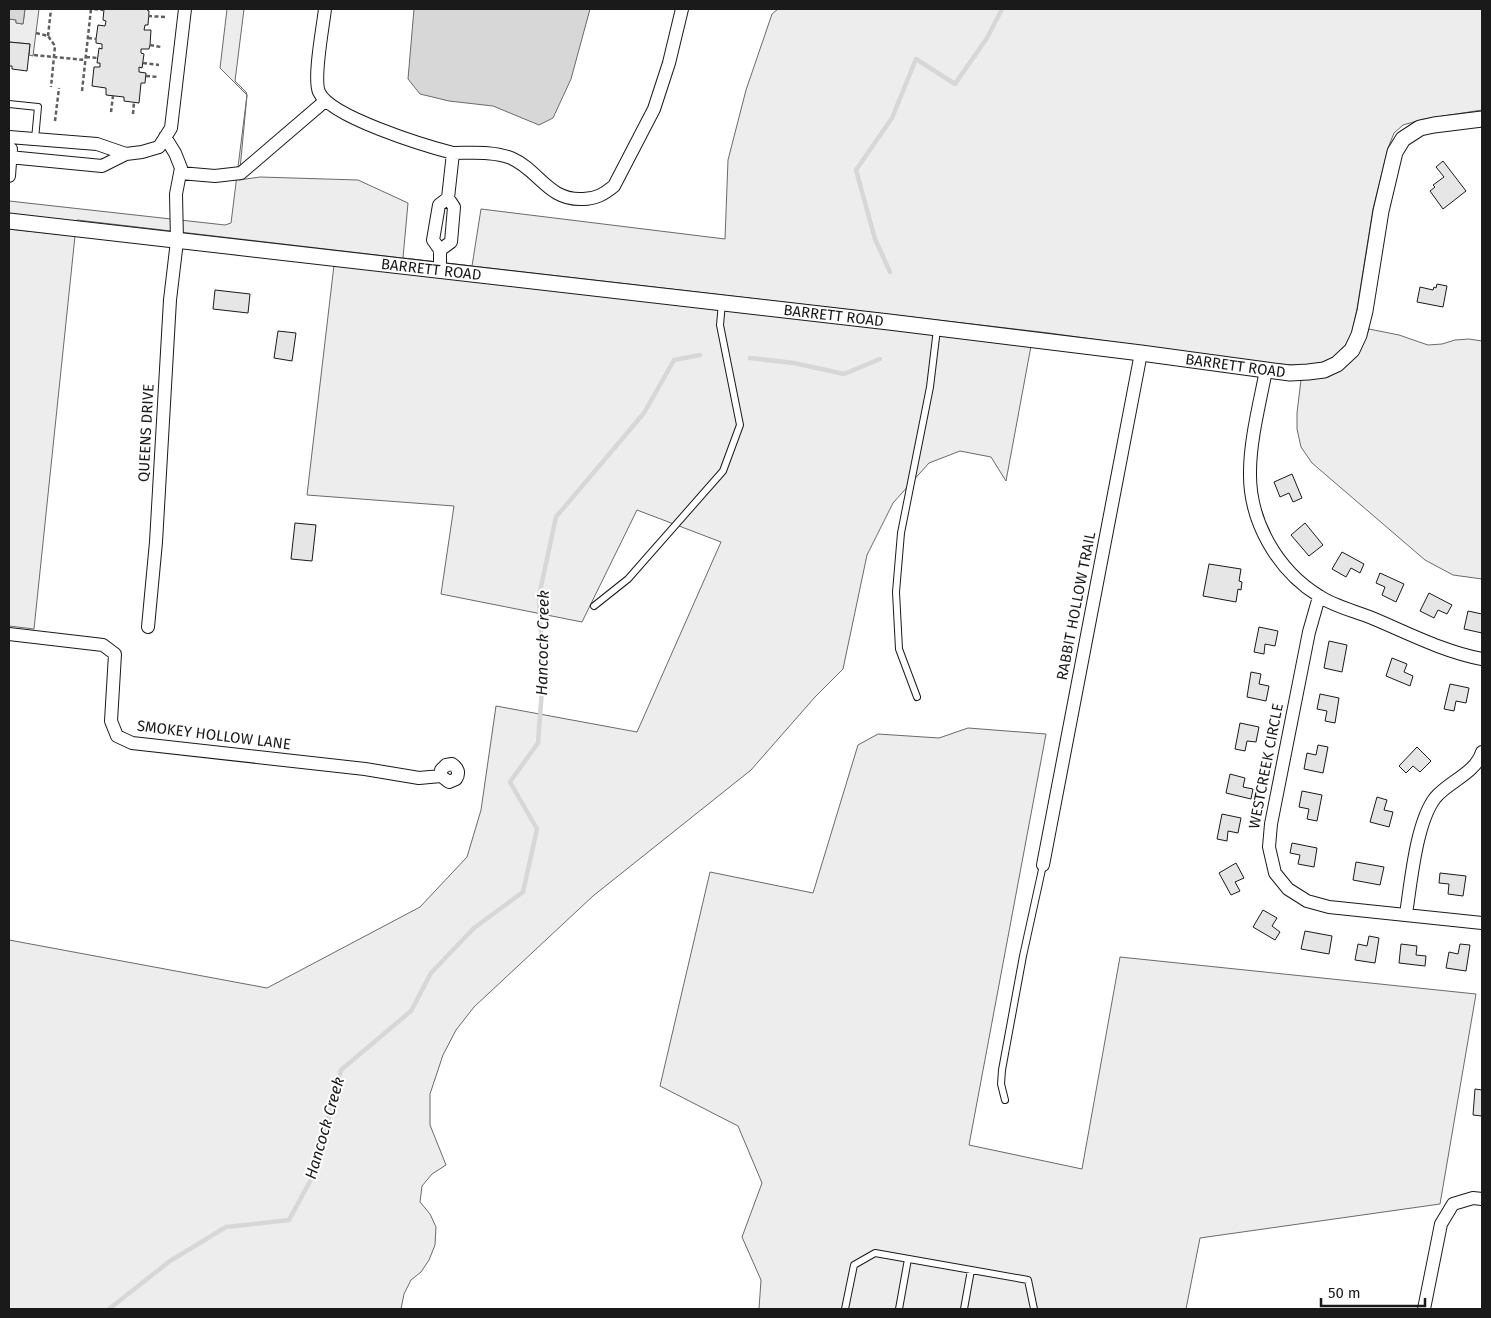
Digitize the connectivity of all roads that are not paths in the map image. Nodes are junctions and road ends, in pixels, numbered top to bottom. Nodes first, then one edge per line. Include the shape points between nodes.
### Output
1 (185, 9) edge
2 (325, 9) edge
3 (682, 9) edge
4 (324, 101) junction
5 (9, 104) edge
6 (1482, 119) edge
7 (11, 137) edge
8 (166, 137) junction
9 (35, 139) junction
10 (74, 142) junction
11 (453, 153) junction
12 (126, 154) junction
13 (10, 157) edge
14 (73, 163) junction
15 (180, 173) junction
16 (9, 176) edge
17 (9, 222) edge
18 (177, 241) junction
19 (440, 270) junction
20 (722, 302) junction
21 (937, 328) junction
22 (1140, 352) junction
23 (1266, 370) junction
24 (1319, 597) junction
25 (594, 606) dead end
26 (148, 627) dead end
27 (9, 634) edge
28 (1482, 659) edge
29 (916, 697) dead end
30 (1482, 752) edge
31 (441, 776) dead end
32 (1043, 865) joint
33 (1406, 914) junction
34 (1482, 923) edge
35 (1005, 1100) dead end
36 (1482, 1199) edge
37 (908, 1259) junction
38 (971, 1270) junction
39 (846, 1309) edge
40 (899, 1309) edge
41 (964, 1309) edge
42 (1034, 1309) edge
43 (1424, 1309) edge

1 - 8 street via 171,128
2 - 4 street via 317,79 318,91
3 - 11 street via 654,109 614,186 605,193 593,199 572,200 556,194 511,158 485,153
4 - 11 street via 407,140
4 - 15 street via 241,173 215,176
5 - 9 lane via 38,107
6 - 23 street, BARRETT ROAD via 1420,128 1403,139 1395,152 1381,211 1365,310 1352,350 1337,364 1324,370 1290,373
7 - 9 street
7 - 13 street
8 - 12 street via 159,147
8 - 15 street via 175,152
9 - 10 street
10 - 12 street via 97,144
10 - 14 street
11 - 19 street via 448,198 454,207 451,242 440,250
12 - 14 street via 102,166
13 - 14 street
13 - 16 street
15 - 18 street, QUEENS DRIVE via 176,194
17 - 18 street, BARRETT ROAD
18 - 19 street, BARRETT ROAD
18 - 26 street, QUEENS DRIVE via 170,300
19 - 20 street, BARRETT ROAD
20 - 21 street, BARRETT ROAD
20 - 25 lane via 720,325 740,425 723,470 628,579
21 - 22 street, BARRETT ROAD
21 - 29 lane via 930,387 901,533 896,592 899,649
22 - 23 street, BARRETT ROAD
22 - 32 street, RABBIT HOLLOW TRAIL
23 - 24 street via 1250,470 1256,517 1278,558 1291,574
24 - 28 street via 1450,651
24 - 33 street, WESTCREEK CIRCLE via 1309,632 1271,824 1268,847 1275,873 1288,889 1307,901 1330,907
27 - 31 street, SMOKEY HOLLOW LANE via 103,645 115,654 111,721 117,736 132,743 419,778
30 - 33 street via 1470,769 1434,799 1422,824
32 - 35 lane via 1002,1070
33 - 34 street, WESTCREEK CIRCLE
36 - 43 street via 1473,1198 1453,1204 1441,1224
37 - 38 lane
37 - 39 lane via 874,1253 854,1265
37 - 40 lane
38 - 41 lane
38 - 42 lane via 1028,1280

